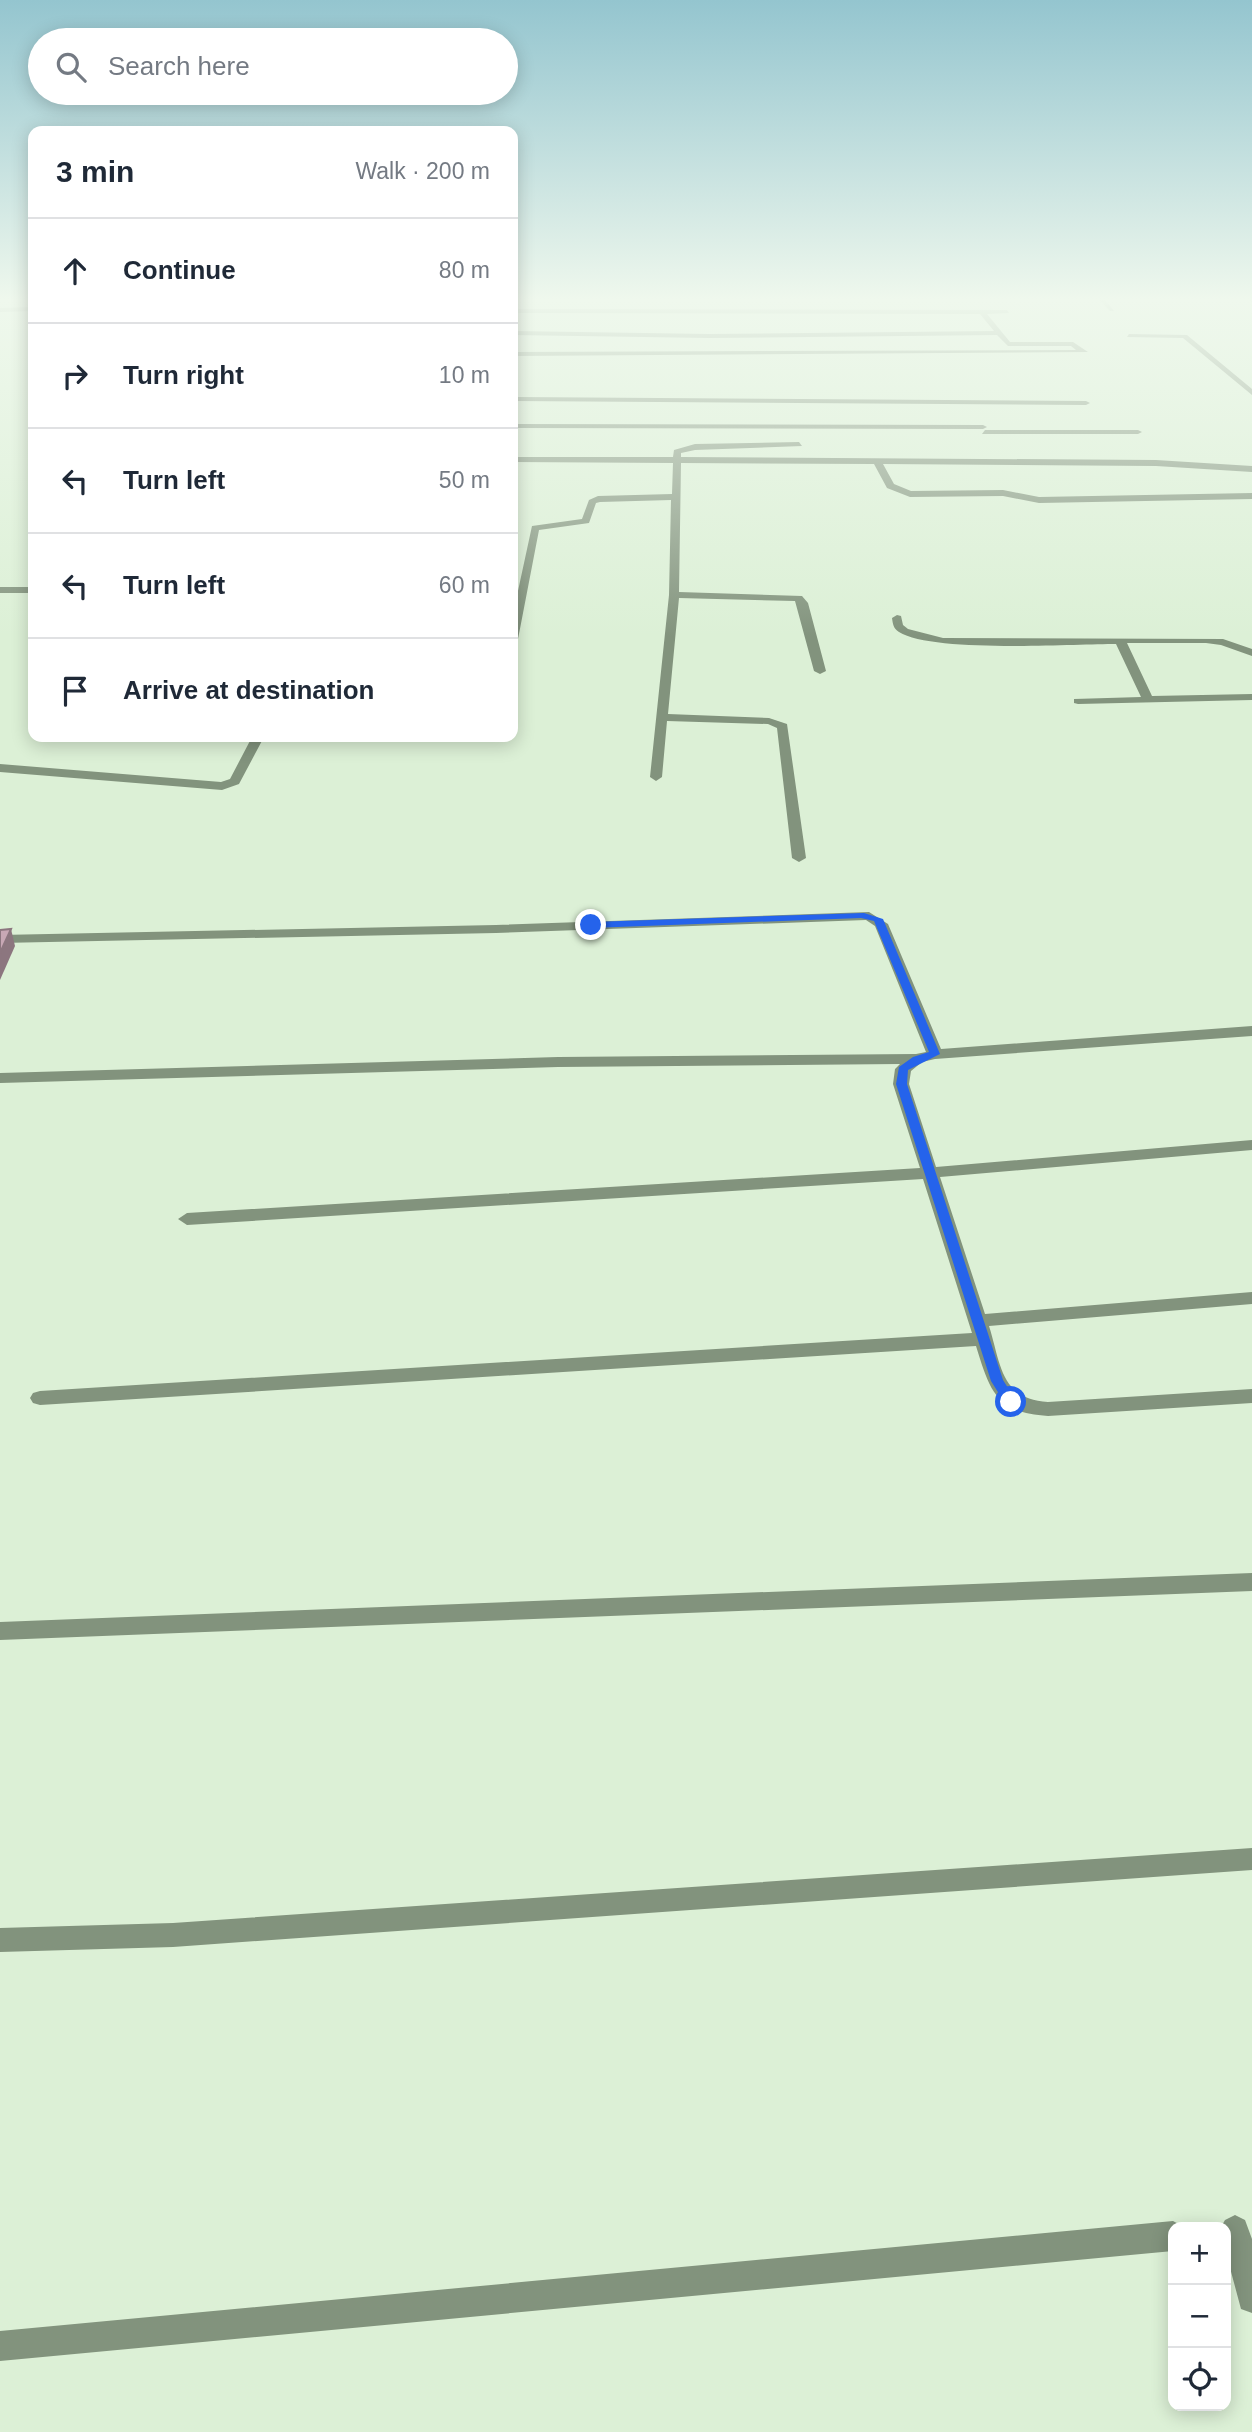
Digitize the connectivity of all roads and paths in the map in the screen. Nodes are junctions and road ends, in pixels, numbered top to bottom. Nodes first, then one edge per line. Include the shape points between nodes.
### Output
1 (795, 410) edge
2 (1032, 410) edge
3 (977, 418) junction
4 (518, 426) edge
5 (1138, 432) dead end
6 (990, 442) dead end
7 (799, 444) dead end
8 (996, 452) dead end
9 (518, 459) edge
10 (676, 460) junction
11 (877, 461) junction
12 (1001, 462) junction
13 (1252, 469) edge
14 (1252, 496) edge
15 (676, 497) junction
16 (0, 590) edge
17 (28, 590) edge
18 (674, 595) junction
19 (518, 614) edge
20 (897, 618) dead end
21 (1120, 640) junction
22 (1252, 653) edge
23 (820, 671) dead end
24 (1252, 697) edge
25 (1148, 700) junction
26 (1078, 701) dead end
27 (662, 717) junction
28 (255, 742) edge
29 (0, 768) edge
30 (656, 777) dead end
31 (799, 858) dead end
32 (0, 939) edge
33 (1252, 1031) edge
34 (934, 1054) junction
35 (916, 1059) junction
36 (0, 1078) edge
37 (1252, 1145) edge
38 (930, 1173) junction
39 (187, 1219) dead end
40 (1252, 1298) edge
41 (981, 1330) junction
42 (1252, 1396) edge
43 (40, 1398) dead end
44 (1252, 1582) edge
45 (0, 1631) edge
46 (1252, 1859) edge
47 (0, 1940) edge
48 (1237, 2230) edge
49 (1168, 2236) edge
50 (1252, 2298) edge
51 (0, 2346) edge

1 - 3 street
2 - 3 street
3 - 4 street
3 - 5 street
3 - 6 street
7 - 10 street via 686,447 678,449
8 - 12 street
9 - 10 street
10 - 11 street
10 - 15 street
11 - 12 street
11 - 14 street via 890,486 909,494 1003,493 1039,500
12 - 13 street
15 - 18 street
15 - 19 street via 598,499 592,502 586,521 535,528
16 - 17 street
18 - 23 street via 798,598
18 - 27 street
20 - 21 street via 904,631 943,640
21 - 22 street via 1206,640
21 - 25 street
24 - 25 street
25 - 26 street
27 - 30 street
27 - 31 street via 769,721 783,726
28 - 29 street via 234,781 222,786
32 - 34 street via 496,929 869,915 881,924
33 - 34 street
34 - 35 street
35 - 36 street via 558,1062
35 - 38 street via 903,1069 901,1084
37 - 38 street
38 - 39 street
38 - 41 street
40 - 41 street
41 - 42 street via 1002,1391 1025,1408
41 - 43 street
44 - 45 street
46 - 47 street via 187,1934
48 - 50 street
49 - 51 street

